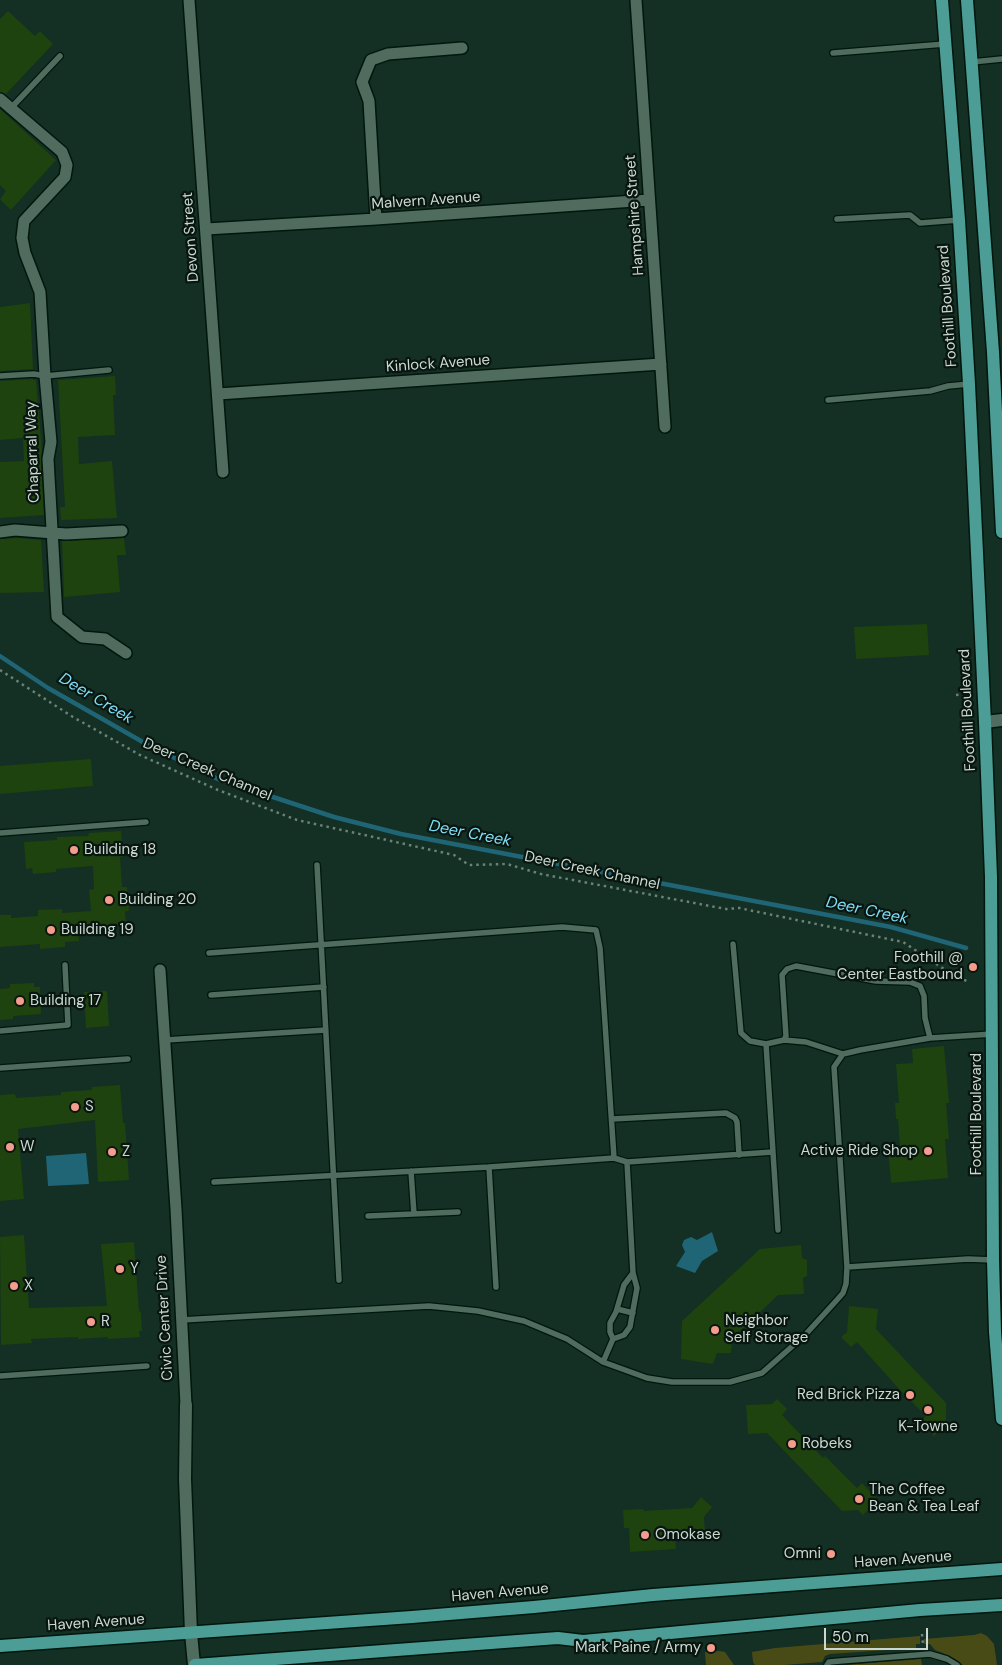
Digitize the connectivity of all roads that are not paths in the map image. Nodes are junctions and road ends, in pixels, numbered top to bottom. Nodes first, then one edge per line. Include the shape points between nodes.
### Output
1 (189, 0) edge
2 (636, 0) edge
3 (942, 0) edge
4 (967, 0) edge
5 (946, 44) junction
6 (462, 48) dead end
7 (833, 53) dead end
8 (60, 56) dead end
9 (1002, 60) edge
10 (972, 62) junction
11 (0, 99) edge
12 (11, 108) junction
13 (649, 200) junction
14 (837, 219) dead end
15 (376, 220) junction
16 (959, 220) junction
17 (206, 228) junction
18 (997, 352) edge
19 (661, 364) junction
20 (109, 370) dead end
21 (998, 372) edge
22 (0, 376) edge
23 (45, 376) junction
24 (969, 384) junction
25 (218, 394) junction
26 (828, 400) dead end
27 (665, 427) dead end
28 (223, 472) dead end
29 (122, 531) dead end
30 (0, 532) edge
31 (52, 532) junction
32 (1002, 532) edge
33 (126, 653) dead end
34 (1002, 720) edge
35 (986, 722) junction
36 (146, 822) dead end
37 (0, 833) edge
38 (317, 865) dead end
39 (733, 944) dead end
40 (321, 945) junction
41 (209, 953) dead end
42 (65, 964) dead end
43 (160, 970) dead end
44 (324, 987) junction
45 (211, 995) dead end
46 (326, 1030) junction
47 (0, 1031) edge
48 (993, 1034) junction
49 (930, 1038) junction
50 (164, 1040) junction
51 (784, 1040) junction
52 (766, 1044) junction
53 (843, 1054) junction
54 (128, 1059) dead end
55 (0, 1068) edge
56 (612, 1119) junction
57 (773, 1152) junction
58 (739, 1155) junction
59 (614, 1158) junction
60 (627, 1162) junction
61 (489, 1167) junction
62 (411, 1171) junction
63 (334, 1175) junction
64 (214, 1182) dead end
65 (458, 1212) dead end
66 (414, 1214) junction
67 (368, 1216) dead end
68 (778, 1230) dead end
69 (993, 1260) junction
70 (847, 1268) junction
71 (633, 1274) junction
72 (339, 1280) dead end
73 (496, 1287) dead end
74 (617, 1309) junction
75 (633, 1313) junction
76 (181, 1320) junction
77 (614, 1339) junction
78 (603, 1362) junction
79 (146, 1366) dead end
80 (0, 1376) edge
81 (186, 1404) joint
82 (1002, 1419) edge
83 (1002, 1569) edge
84 (1002, 1606) edge
85 (191, 1633) junction
86 (0, 1646) edge
87 (194, 1665) edge
88 (827, 1665) edge
89 (957, 1665) edge

1 - 17 street, Devon Street
2 - 13 street, Hampshire Street
3 - 5 main road, Foothill Boulevard
4 - 10 main road
5 - 7 lane
5 - 16 main road, Foothill Boulevard
6 - 15 street via 388,54 371,60 362,82 369,101
8 - 12 lane
9 - 10 lane
10 - 18 main road
11 - 12 street
12 - 23 street, Chaparral Way via 62,152 67,165 65,177 24,221 22,238 40,292
13 - 15 street, Malvern Avenue
13 - 19 street, Hampshire Street
14 - 16 lane via 910,214 920,223
15 - 17 street, Malvern Avenue
16 - 24 main road, Foothill Boulevard
17 - 25 street, Devon Street
18 - 21 main road
19 - 25 street, Kinlock Avenue
19 - 27 street, Hampshire Street
20 - 23 lane
21 - 32 main road
22 - 23 lane
23 - 31 street, Chaparral Way via 51,442 48,459
24 - 26 lane via 930,391
24 - 35 main road, Foothill Boulevard
25 - 28 street, Devon Street
29 - 31 street
30 - 31 street
31 - 33 street, Chaparral Way via 57,617 82,637 105,639
34 - 35 street
35 - 48 main road, Foothill Boulevard
36 - 37 lane
38 - 40 lane
39 - 52 lane via 741,1033 750,1041
40 - 41 lane
40 - 44 lane
40 - 56 lane via 562,928 596,930
42 - 47 lane via 68,1025
43 - 50 street, Civic Center Drive
44 - 45 lane
44 - 46 lane
46 - 50 lane
46 - 63 lane
48 - 49 lane
48 - 69 main road, Foothill Boulevard
49 - 51 lane via 920,986 796,966 782,975
49 - 53 lane
50 - 76 street, Civic Center Drive
51 - 52 lane
51 - 53 lane via 806,1042
52 - 57 lane
53 - 70 lane via 834,1067
54 - 55 lane
56 - 58 lane via 726,1113 737,1122
56 - 59 lane
57 - 58 lane
57 - 68 lane
58 - 60 lane
59 - 60 lane
59 - 61 lane
60 - 71 lane
61 - 62 lane
61 - 73 lane
62 - 63 lane
62 - 66 lane
63 - 64 lane
63 - 72 lane
65 - 66 lane
66 - 67 lane
69 - 70 lane
69 - 82 main road, Foothill Boulevard
70 - 78 lane via 843,1293 799,1340 762,1373 730,1382 672,1382 647,1378
71 - 74 lane via 624,1285
71 - 75 lane via 637,1288
74 - 75 lane
74 - 77 lane via 610,1323
75 - 77 lane via 630,1327 624,1335
76 - 78 lane via 429,1306 478,1311 524,1321 567,1339
76 - 81 street, Civic Center Drive
77 - 78 lane
79 - 80 lane
81 - 85 street, Civic Center Drive via 185,1479
83 - 85 main road, Haven Avenue
84 - 87 main road via 911,1611 582,1641 558,1638
85 - 86 main road, Haven Avenue
85 - 87 street, Civic Center Drive
88 - 89 lane via 829,1662 930,1654

